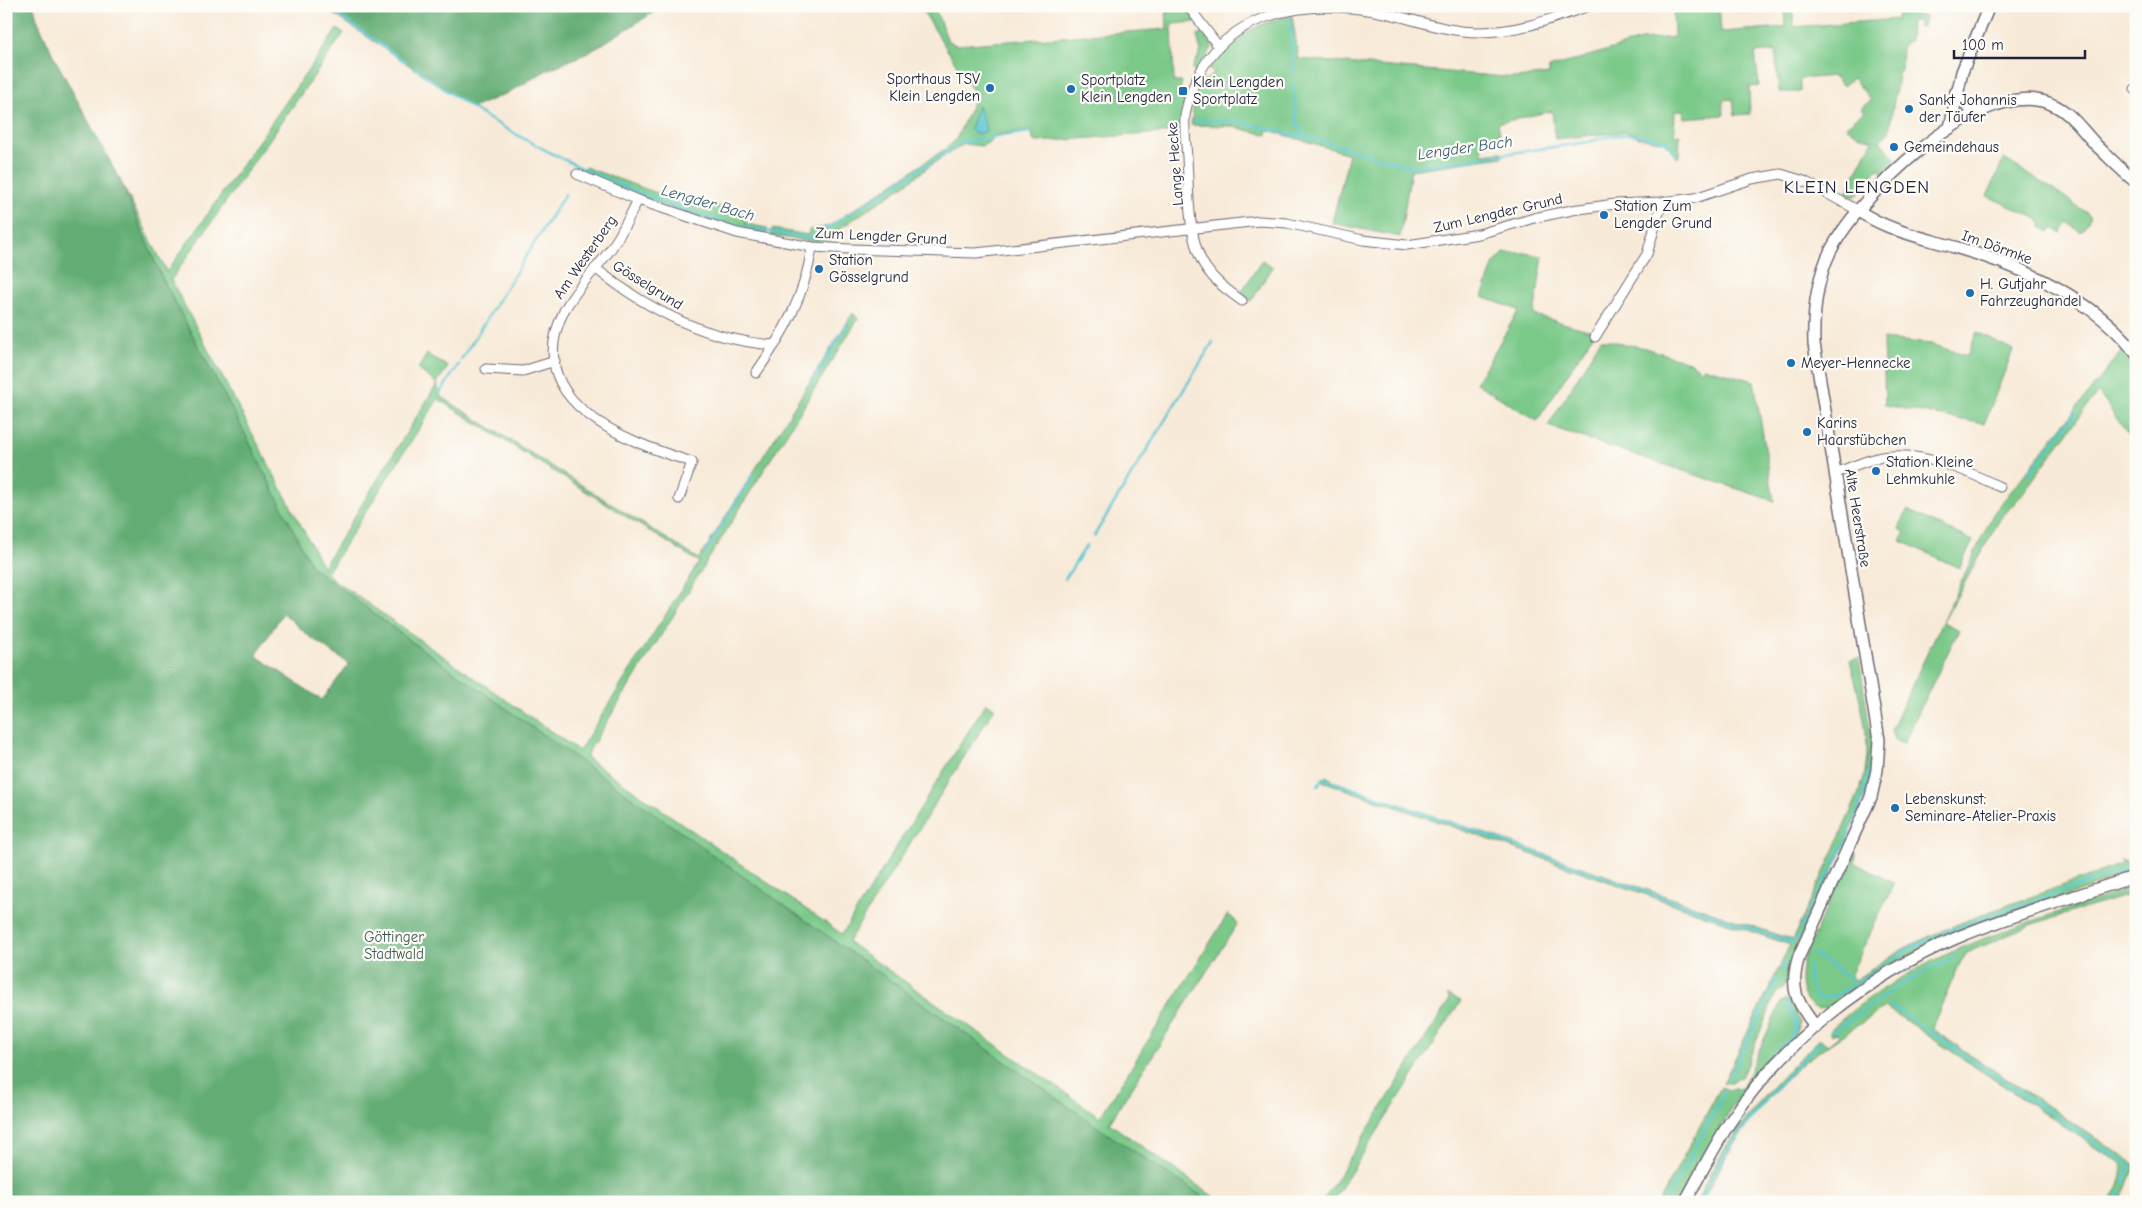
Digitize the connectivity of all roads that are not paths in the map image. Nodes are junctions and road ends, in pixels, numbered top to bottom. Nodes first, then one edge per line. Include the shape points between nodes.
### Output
1 (1188, 6) edge
2 (1589, 6) edge
3 (1989, 6) edge
4 (1219, 47) junction
5 (1956, 92) junction
6 (1977, 112) junction
7 (1950, 128) junction
8 (577, 174) dead end
9 (2136, 182) edge
10 (638, 200) junction
11 (1662, 202) junction
12 (1858, 211) junction
13 (1193, 228) junction
14 (812, 246) junction
15 (595, 268) junction
16 (1242, 301) dead end
17 (1596, 337) dead end
18 (775, 345) junction
19 (2136, 353) edge
20 (555, 361) junction
21 (486, 369) dead end
22 (756, 373) dead end
23 (1835, 473) junction
24 (2000, 487) dead end
25 (679, 499) dead end
26 (2136, 876) edge
27 (1816, 1027) junction
28 (1685, 1202) edge

1 - 4 street
2 - 4 street, Lange Hecke via 1540,24 1480,32 1435,27 1357,8 1292,9 1254,20
3 - 5 main road via 1972,43
4 - 13 street, Lange Hecke via 1200,71 1185,116
5 - 6 main road via 1966,106
5 - 7 main road
6 - 7 main road, Alte Heerstraße
6 - 9 main road, Alte Heerstraße via 1998,104 2030,100 2058,107
7 - 12 main road, Alte Heerstraße via 1899,168
8 - 10 street, Zum Lengder Grund
10 - 14 street, Zum Lengder Grund via 737,233
10 - 15 street, Am Westerberg via 620,236
11 - 12 street, Zum Lengder Grund via 1695,198 1752,179 1781,174 1804,181
11 - 13 street, Zum Lengder Grund via 1565,211 1479,234 1407,245 1363,240 1287,223 1240,222
11 - 17 street via 1647,254
12 - 19 main road, Im Dörmke via 1885,225 1980,255 2043,281 2100,317
12 - 23 main road, Alte Heerstraße via 1830,252 1814,309 1816,361
13 - 14 street, Zum Lengder Grund via 976,254
13 - 16 street via 1205,267
14 - 18 street via 810,267 800,298
15 - 18 street, Gösselgrund via 640,300 679,321 718,336
15 - 20 street, Am Westerberg via 564,311 554,343
18 - 22 street
20 - 21 street via 523,371
20 - 25 street, Am Westerberg via 565,391 578,407 641,445 692,462
23 - 24 street via 1884,457 1913,457 1951,467
23 - 27 main road, Alte Heerstraße via 1879,740 1878,770 1873,791 1794,972 1796,996
26 - 27 main road via 1992,924 1934,948 1885,974
27 - 28 main road via 1775,1066 1736,1114

